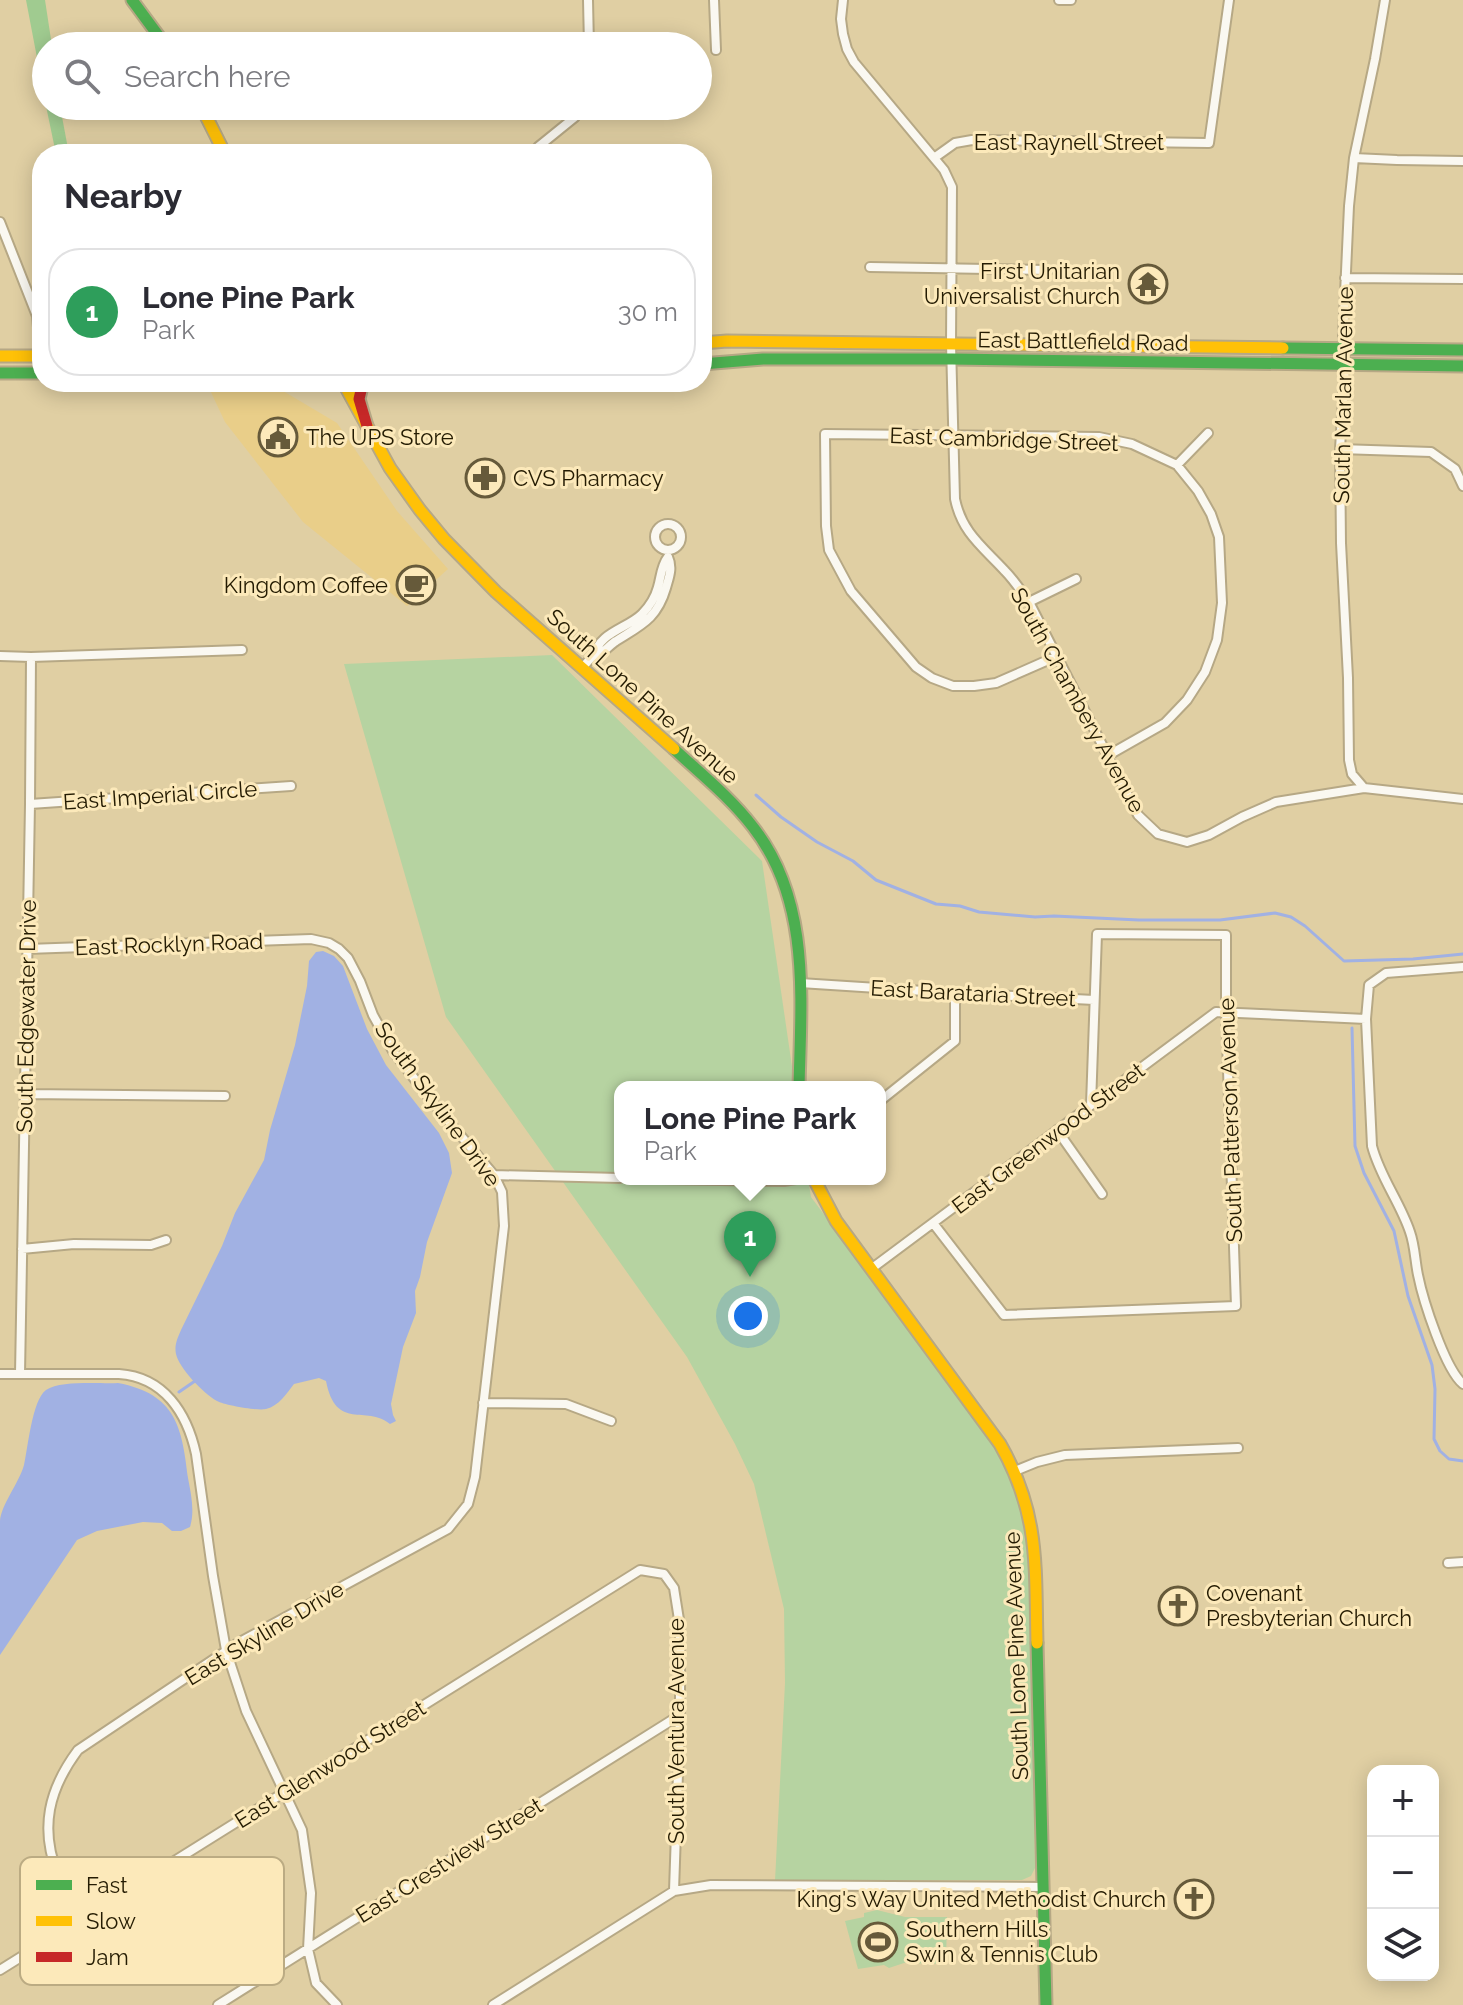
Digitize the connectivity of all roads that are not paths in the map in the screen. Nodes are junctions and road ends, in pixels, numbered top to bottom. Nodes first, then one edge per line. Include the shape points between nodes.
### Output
1 (132, 0) edge
2 (588, 0) edge
3 (714, 0) edge
4 (843, 0) edge
5 (1059, 0) edge
6 (1071, 0) edge
7 (1229, 0) edge
8 (1385, 0) edge
9 (156, 32) edge
10 (589, 32) edge
11 (716, 50) dead end
12 (208, 120) edge
13 (571, 120) edge
14 (220, 144) edge
15 (542, 144) edge
16 (934, 158) junction
17 (1354, 158) junction
18 (1463, 161) edge
19 (0, 222) edge
20 (870, 267) dead end
21 (952, 269) junction
22 (1049, 270) dead end
23 (1345, 278) junction
24 (1463, 279) edge
25 (32, 302) edge
26 (712, 342) edge
27 (951, 344) junction
28 (1343, 348) junction
29 (1463, 350) edge
30 (0, 356) edge
31 (32, 356) edge
32 (952, 359) junction
33 (712, 363) edge
34 (1345, 364) junction
35 (1463, 366) edge
36 (0, 373) edge
37 (32, 373) edge
38 (348, 392) edge
39 (359, 392) edge
40 (367, 426) junction
41 (1208, 433) dead end
42 (955, 436) junction
43 (1340, 449) junction
44 (1177, 465) junction
45 (1463, 486) edge
46 (668, 553) dead end
47 (1076, 579) dead end
48 (1029, 602) junction
49 (242, 650) dead end
50 (0, 656) edge
51 (31, 657) junction
52 (1055, 657) junction
53 (582, 668) junction
54 (1107, 756) junction
55 (291, 786) dead end
56 (1364, 788) junction
57 (1463, 799) edge
58 (30, 804) junction
59 (1226, 935) joint
60 (311, 939) joint
61 (27, 949) junction
62 (1463, 967) edge
63 (800, 983) junction
64 (955, 993) junction
65 (1094, 1000) junction
66 (1226, 1011) junction
67 (1366, 1019) junction
68 (799, 1081) edge
69 (25, 1094) junction
70 (225, 1096) dead end
71 (886, 1096) edge
72 (1091, 1105) junction
73 (1057, 1130) junction
74 (494, 1175) junction
75 (614, 1178) edge
76 (817, 1185) edge
77 (1102, 1194) dead end
78 (933, 1223) junction
79 (166, 1240) dead end
80 (22, 1249) junction
81 (871, 1269) junction
82 (0, 1374) edge
83 (20, 1374) junction
84 (1463, 1384) edge
85 (483, 1403) junction
86 (611, 1421) dead end
87 (1238, 1448) dead end
88 (1015, 1471) junction
89 (448, 1529) joint
90 (1463, 1562) edge
91 (1448, 1563) dead end
92 (664, 1574) joint
93 (226, 1650) junction
94 (680, 1715) junction
95 (286, 1792) junction
96 (53, 1857) edge
97 (182, 1857) edge
98 (1044, 1887) junction
99 (674, 1891) junction
100 (308, 1949) junction
101 (20, 1958) edge
102 (284, 1964) edge
103 (0, 1970) edge
104 (250, 1985) edge
105 (218, 2005) edge
106 (337, 2005) edge
107 (493, 2005) edge
108 (1046, 2005) edge

1 - 9 main road
2 - 10 street
3 - 11 street
4 - 16 street, South Chambery Avenue via 842,27 850,56
5 - 6 street
7 - 16 street, East Raynell Street via 1209,143 972,140 955,143
8 - 17 street, South Marlan Avenue
12 - 14 main road
13 - 15 street
16 - 21 street, South Chambery Avenue via 952,187
17 - 18 street
17 - 23 street, South Marlan Avenue
19 - 25 street
20 - 21 street
21 - 22 street
21 - 27 street, South Chambery Avenue
23 - 24 street
23 - 28 street, South Marlan Avenue
26 - 27 main road, East Battlefield Road
27 - 28 main road, East Battlefield Road
27 - 32 street, South Chambery Avenue
28 - 29 main road, East Battlefield Road
28 - 34 street, South Marlan Avenue
30 - 31 main road
32 - 33 main road, East Battlefield Road
32 - 34 main road, East Battlefield Road
32 - 42 street, South Chambery Avenue
34 - 35 main road, East Battlefield Road
34 - 43 street, South Marlan Avenue
36 - 37 main road
38 - 40 main road, South Lone Pine Avenue
39 - 40 main road
40 - 53 main road, South Lone Pine Avenue via 397,479 444,539
41 - 44 street
42 - 44 street, East Cambridge Street via 1099,437 1132,444
42 - 48 street, South Chambery Avenue via 958,515
42 - 52 street, East Cambridge Street via 825,434 829,550 851,591 916,667 932,678 953,686 996,683
43 - 45 street via 1431,452 1455,469
43 - 56 street, South Marlan Avenue via 1349,760
44 - 54 street via 1198,491 1219,537 1222,603 1217,640 1187,700 1165,723
46 - 53 street via 670,577 645,624 605,644 602,653
47 - 48 street
48 - 52 street, South Chambery Avenue
49 - 51 street
50 - 51 street
51 - 58 street, South Edgewater Drive
52 - 54 street, South Chambery Avenue
53 - 63 main road, South Lone Pine Avenue via 722,792 761,838 793,909
54 - 56 street, South Chambery Avenue via 1138,815 1158,834 1187,842 1276,802
55 - 58 street, East Imperial Circle
56 - 57 street
58 - 61 street, South Edgewater Drive
59 - 65 street, East Barataria Street via 1097,934
59 - 66 street, South Patterson Avenue
60 - 61 street, East Rocklyn Road
60 - 74 street, South Skyline Drive via 329,943 348,958 393,1051
61 - 69 street, South Edgewater Drive
62 - 67 street via 1386,973 1369,985
63 - 64 street, East Barataria Street
63 - 68 main road, South Lone Pine Avenue
64 - 65 street, East Barataria Street
64 - 71 street via 955,1041
65 - 72 street
66 - 67 street
66 - 72 street, East Greenwood Street via 1216,1012
66 - 78 street, South Patterson Avenue via 1236,1306 1004,1315
67 - 84 street via 1376,1162 1410,1232 1425,1304 1449,1365
69 - 70 street
69 - 80 street, South Edgewater Drive
72 - 73 street, East Greenwood Street
73 - 77 street
73 - 78 street, East Greenwood Street
74 - 75 street
74 - 85 street, South Skyline Drive via 502,1192 504,1226
76 - 81 main road, South Lone Pine Avenue
78 - 81 street, East Greenwood Street
79 - 80 street via 151,1245
80 - 83 street, South Edgewater Drive
81 - 88 main road, South Lone Pine Avenue
82 - 83 street
83 - 93 street via 141,1378 168,1396 184,1417 192,1434
85 - 86 street via 566,1404
85 - 89 street, South Skyline Drive via 468,1504
87 - 88 street via 1065,1455
88 - 98 main road, South Lone Pine Avenue via 1035,1548
89 - 93 street, East Skyline Drive
90 - 91 street
92 - 94 street, South Ventura Avenue via 674,1588 680,1626
92 - 95 street, East Glenwood Street via 640,1570
93 - 95 street via 246,1711
93 - 96 street, East Skyline Drive via 78,1750 57,1784 49,1816
94 - 99 street, South Ventura Avenue
94 - 100 street, East Crestview Street
95 - 97 street, East Glenwood Street
95 - 100 street via 304,1842 311,1893
98 - 99 street via 711,1885
98 - 108 main road, South Lone Pine Avenue
99 - 107 street
100 - 102 street, East Crestview Street
100 - 106 street via 316,1983
101 - 103 street, East Glenwood Street
104 - 105 street, East Crestview Street

